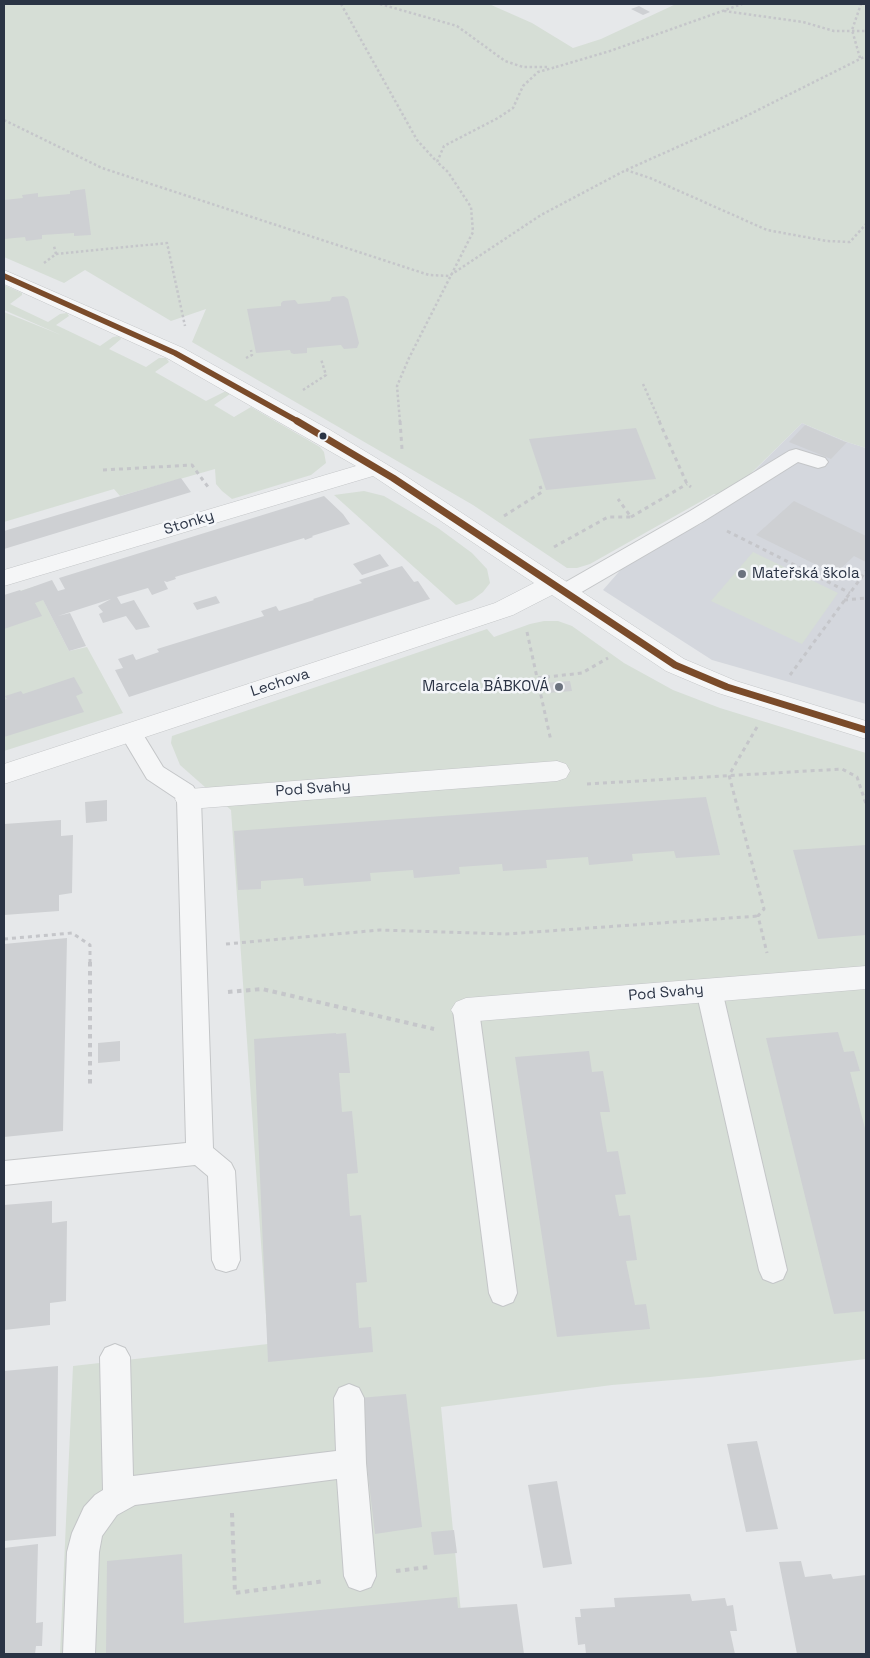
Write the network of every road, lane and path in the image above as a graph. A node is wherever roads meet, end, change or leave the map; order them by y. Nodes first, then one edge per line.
1 (341, 4) edge
2 (380, 4) edge
3 (742, 4) edge
4 (861, 4) edge
5 (724, 11) junction
6 (852, 30) junction
7 (866, 31) edge
8 (866, 56) edge
9 (860, 58) junction
10 (556, 67) junction
11 (4, 120) edge
12 (437, 162) junction
13 (626, 170) junction
14 (866, 224) edge
15 (54, 246) dead end
16 (56, 254) junction
17 (43, 264) dead end
18 (4, 276) edge
19 (449, 276) junction
20 (186, 334) dead end
21 (321, 360) dead end
22 (296, 395) dead end
23 (403, 452) dead end
24 (818, 462) dead end
25 (375, 468) junction
26 (103, 470) dead end
27 (687, 484) dead end
28 (540, 486) dead end
29 (209, 490) dead end
30 (618, 498) dead end
31 (631, 516) junction
32 (501, 518) dead end
33 (549, 550) dead end
34 (866, 571) edge
35 (4, 578) edge
36 (558, 588) junction
37 (866, 598) edge
38 (844, 600) junction
39 (527, 631) dead end
40 (612, 656) dead end
41 (538, 678) junction
42 (773, 701) junction
43 (866, 730) edge
44 (130, 732) junction
45 (557, 771) joint
46 (4, 774) edge
47 (189, 799) junction
48 (758, 916) junction
49 (4, 940) edge
50 (193, 947) junction
51 (866, 978) edge
52 (776, 985) junction
53 (709, 990) junction
54 (466, 1010) joint
55 (90, 1086) dead end
56 (200, 1153) junction
57 (4, 1173) edge
58 (226, 1260) dead end
59 (772, 1270) dead end
60 (503, 1293) dead end
61 (115, 1357) dead end
62 (348, 1398) dead end
63 (351, 1462) junction
64 (231, 1478) junction
65 (118, 1497) junction
66 (429, 1567) dead end
67 (360, 1576) junction
68 (79, 1654) edge

1 - 12 path
2 - 10 path
3 - 5 path
4 - 6 path
5 - 6 path
5 - 10 path
6 - 7 path
6 - 9 path
8 - 9 path
9 - 13 path
10 - 12 path
11 - 19 path
12 - 19 path
13 - 14 path
13 - 19 path
15 - 16 path
16 - 17 path
16 - 20 path
18 - 25 street
19 - 23 path
21 - 22 path
24 - 36 lane
25 - 35 street, Stonky
25 - 36 street
26 - 29 path
27 - 31 path
28 - 32 path
30 - 31 path
31 - 33 path
34 - 38 path
36 - 42 street
36 - 44 street, Lechova
37 - 38 path
38 - 42 path
39 - 41 path
40 - 41 path
41 - 45 path
42 - 43 street
42 - 48 path
44 - 46 street, Lechova
44 - 47 lane
45 - 47 street, Pod Svahy
47 - 50 lane
48 - 50 path
48 - 52 path
49 - 55 path
50 - 56 lane
51 - 52 street, Pod Svahy
52 - 53 street, Pod Svahy
53 - 54 street, Pod Svahy
53 - 59 lane
54 - 60 lane
56 - 57 lane
56 - 58 lane
61 - 65 lane
62 - 63 lane
63 - 64 lane
63 - 67 lane
64 - 65 lane
64 - 67 path
65 - 68 lane
66 - 67 path

